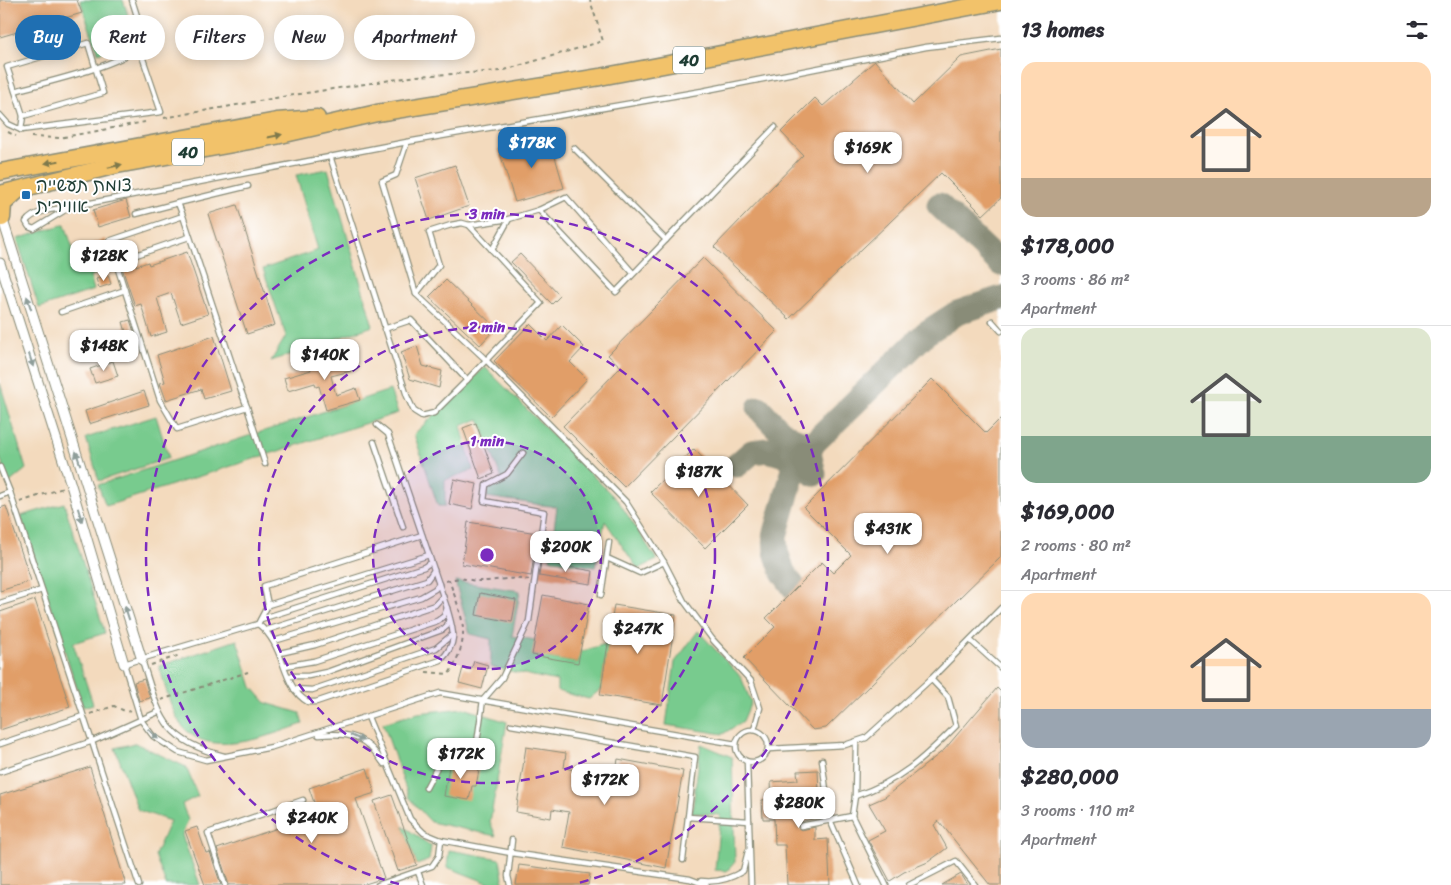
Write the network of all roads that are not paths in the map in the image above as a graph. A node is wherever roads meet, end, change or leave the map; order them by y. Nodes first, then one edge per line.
1 (132, 0) edge
2 (1001, 1) edge
3 (137, 15) edge
4 (1001, 38) edge
5 (117, 60) edge
6 (143, 60) edge
7 (95, 67) junction
8 (15, 91) junction
9 (377, 113) junction
10 (0, 115) edge
11 (22, 116) junction
12 (776, 127) dead end
13 (21, 130) junction
14 (407, 142) junction
15 (574, 148) dead end
16 (330, 156) junction
17 (4, 170) edge
18 (248, 186) dead end
19 (18, 190) junction
20 (0, 194) edge
21 (178, 203) junction
22 (70, 207) junction
23 (539, 210) junction
24 (136, 214) dead end
25 (1, 215) edge
26 (182, 216) junction
27 (508, 219) junction
28 (469, 225) junction
29 (190, 237) junction
30 (666, 240) junction
31 (492, 250) junction
32 (136, 255) dead end
33 (0, 263) edge
34 (633, 273) junction
35 (125, 290) junction
36 (416, 294) junction
37 (61, 312) dead end
38 (992, 321) dead end
39 (384, 329) junction
40 (1001, 331) edge
41 (485, 360) junction
42 (467, 380) junction
43 (246, 407) junction
44 (377, 425) dead end
45 (374, 442) dead end
46 (523, 453) dead end
47 (265, 464) dead end
48 (0, 467) edge
49 (10, 492) junction
50 (0, 496) edge
51 (403, 527) dead end
52 (422, 536) junction
53 (610, 542) dead end
54 (428, 555) junction
55 (607, 558) junction
56 (431, 562) junction
57 (664, 562) junction
58 (434, 570) junction
59 (439, 584) junction
60 (42, 590) junction
61 (600, 595) dead end
62 (443, 596) junction
63 (0, 603) edge
64 (268, 605) junction
65 (447, 608) junction
66 (1001, 608) edge
67 (449, 616) junction
68 (259, 621) junction
69 (267, 630) junction
70 (454, 632) junction
71 (970, 640) junction
72 (274, 641) junction
73 (280, 653) junction
74 (142, 660) junction
75 (124, 664) junction
76 (284, 666) junction
77 (1001, 668) edge
78 (288, 676) junction
79 (931, 679) junction
80 (294, 689) junction
81 (483, 700) junction
82 (158, 712) junction
83 (84, 716) junction
84 (368, 717) junction
85 (141, 720) junction
86 (511, 725) dead end
87 (754, 730) junction
88 (310, 736) junction
89 (93, 741) junction
90 (0, 744) edge
91 (736, 744) junction
92 (856, 744) junction
93 (769, 748) junction
94 (228, 756) junction
95 (822, 760) dead end
96 (747, 762) junction
97 (0, 772) edge
98 (389, 772) junction
99 (426, 788) dead end
100 (855, 796) junction
101 (303, 800) dead end
102 (852, 816) junction
103 (688, 817) junction
104 (830, 820) junction
105 (749, 821) junction
106 (801, 826) dead end
107 (441, 840) junction
108 (512, 840) dead end
109 (750, 846) junction
110 (511, 853) junction
111 (683, 860) dead end
112 (418, 872) junction
113 (694, 881) junction
114 (139, 885) edge
115 (225, 885) edge
116 (378, 885) edge
117 (423, 885) edge
118 (510, 885) edge
119 (706, 885) edge
120 (751, 885) edge
121 (858, 885) edge
122 (886, 885) edge
123 (909, 885) edge
124 (975, 885) edge

1 - 3 lane
2 - 9 highway, 40
4 - 14 lane
5 - 7 lane
6 - 13 lane
7 - 8 lane
7 - 8 lane
7 - 11 lane
8 - 11 lane
9 -> 17 highway, 40
19 -> 9 highway, 40
10 - 13 lane
11 - 13 lane
12 - 30 lane
14 - 16 lane
14 - 36 lane
15 - 30 lane
16 - 22 lane
16 - 39 lane
18 - 21 lane
19 - 20 highway, 40
19 - 25 highway
21 - 24 lane
21 - 26 lane
22 - 22 lane
23 - 27 lane
23 - 34 lane
23 - 34 lane
74 -> 25 street
26 - 29 lane
26 - 35 lane
27 - 28 lane
27 - 31 lane
28 - 31 lane
28 - 36 lane
29 - 32 lane
29 - 43 lane
30 - 34 lane
31 - 41 lane
33 -> 75 street
35 - 37 lane
35 - 43 lane
36 - 41 lane
38 - 40 lane
39 - 42 lane
39 - 42 lane
41 - 42 lane
41 - 57 lane
43 - 47 lane
44 - 52 lane
45 - 51 lane
46 - 81 lane
48 - 49 lane
49 - 50 lane
49 - 60 lane
52 - 54 lane
52 - 64 lane
53 - 55 lane
54 - 56 lane
54 - 64 lane
55 - 57 lane
55 - 61 lane
56 - 58 lane
56 - 68 lane
57 - 87 lane
58 - 59 lane
58 - 69 lane
59 - 62 lane
59 - 72 lane
60 - 63 lane
60 - 83 lane
62 - 65 lane
62 - 73 lane
64 - 68 lane
65 - 67 lane
65 - 76 lane
66 - 71 lane
67 - 70 lane
67 - 78 lane
68 - 69 lane
68 - 74 lane
69 - 72 lane
70 - 80 lane
70 - 80 lane
71 - 77 lane
71 - 79 lane
72 - 73 lane
73 - 76 lane
74 - 75 lane
74 - 82 lane
75 - 85 lane
76 - 78 lane
78 - 80 lane
79 - 92 lane
79 - 100 lane
81 - 84 lane
81 - 91 lane
81 - 99 lane
82 - 85 lane
82 - 94 lane
83 - 89 lane
83 - 90 lane
84 - 88 lane
84 - 98 lane
85 - 89 lane
85 -> 94 lane
86 - 103 lane
87 - 91 lane
87 - 93 lane
88 - 94 lane
88 -> 98 lane
89 - 97 lane
89 - 114 lane
91 - 96 lane
92 - 93 lane
92 - 100 lane
93 - 96 lane
95 - 104 lane
96 - 105 lane
98 - 107 lane
100 - 102 lane
101 - 115 lane
102 - 104 lane
102 - 122 lane
103 - 105 lane
103 - 111 lane
104 - 106 lane
104 - 121 lane
105 - 109 lane
107 - 110 lane
107 - 112 lane
108 - 110 lane
109 - 113 lane
109 - 120 lane
110 - 113 lane
110 - 118 lane
112 - 116 lane
112 - 117 lane
113 - 119 lane
123 - 124 lane

